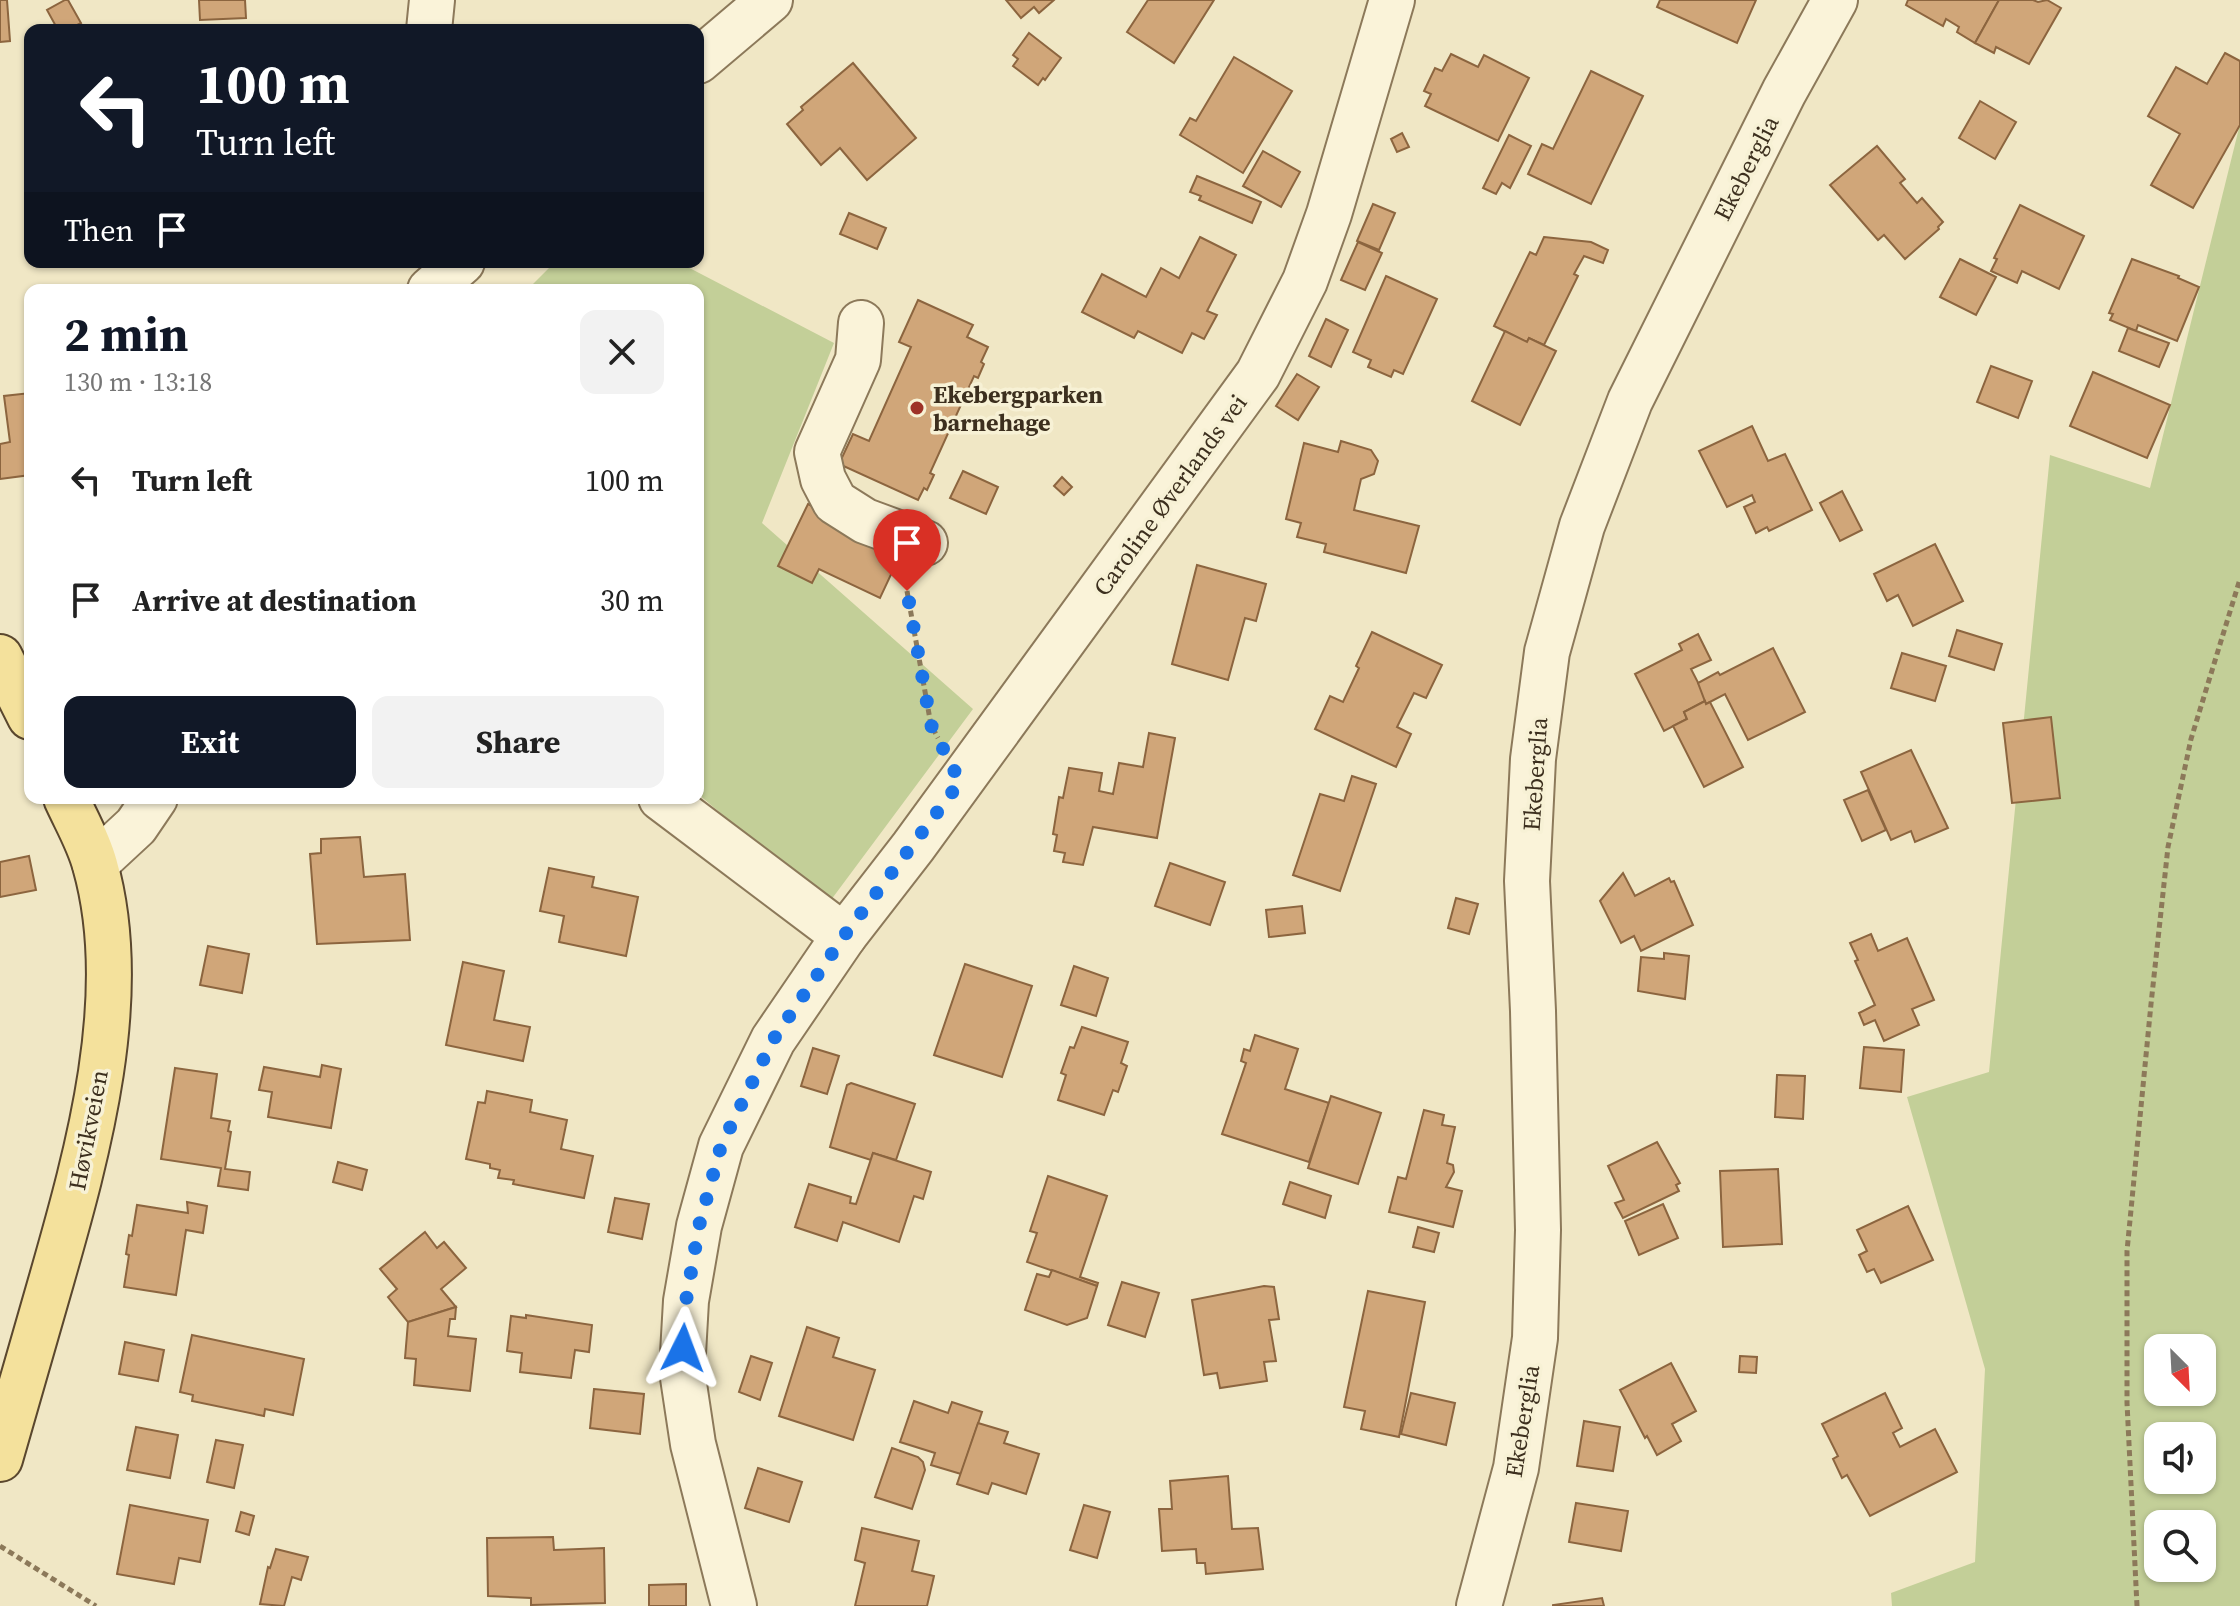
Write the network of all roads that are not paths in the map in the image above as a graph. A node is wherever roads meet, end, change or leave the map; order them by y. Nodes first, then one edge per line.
1 (432, 0) edge
2 (770, 0) edge
3 (1392, 0) edge
4 (1835, 0) edge
5 (430, 24) edge
6 (704, 56) edge
7 (455, 268) edge
8 (435, 284) edge
9 (861, 323) dead end
10 (925, 543) dead end
11 (0, 657) edge
12 (24, 705) edge
13 (69, 804) edge
14 (151, 804) edge
15 (669, 804) edge
16 (95, 864) junction
17 (844, 936) junction
18 (0, 1459) edge
19 (734, 1606) edge
20 (1479, 1606) edge

1 - 5 street
2 - 6 street
3 - 17 street, Caroline Øverlands vei
4 - 20 street, Ekeberglia
7 - 8 street
9 - 10 street
11 - 12 main road
13 - 16 main road, Høvikveien
14 - 16 street
15 - 17 street
16 - 18 main road, Høvikveien
17 - 19 street, Caroline Øverlands vei

